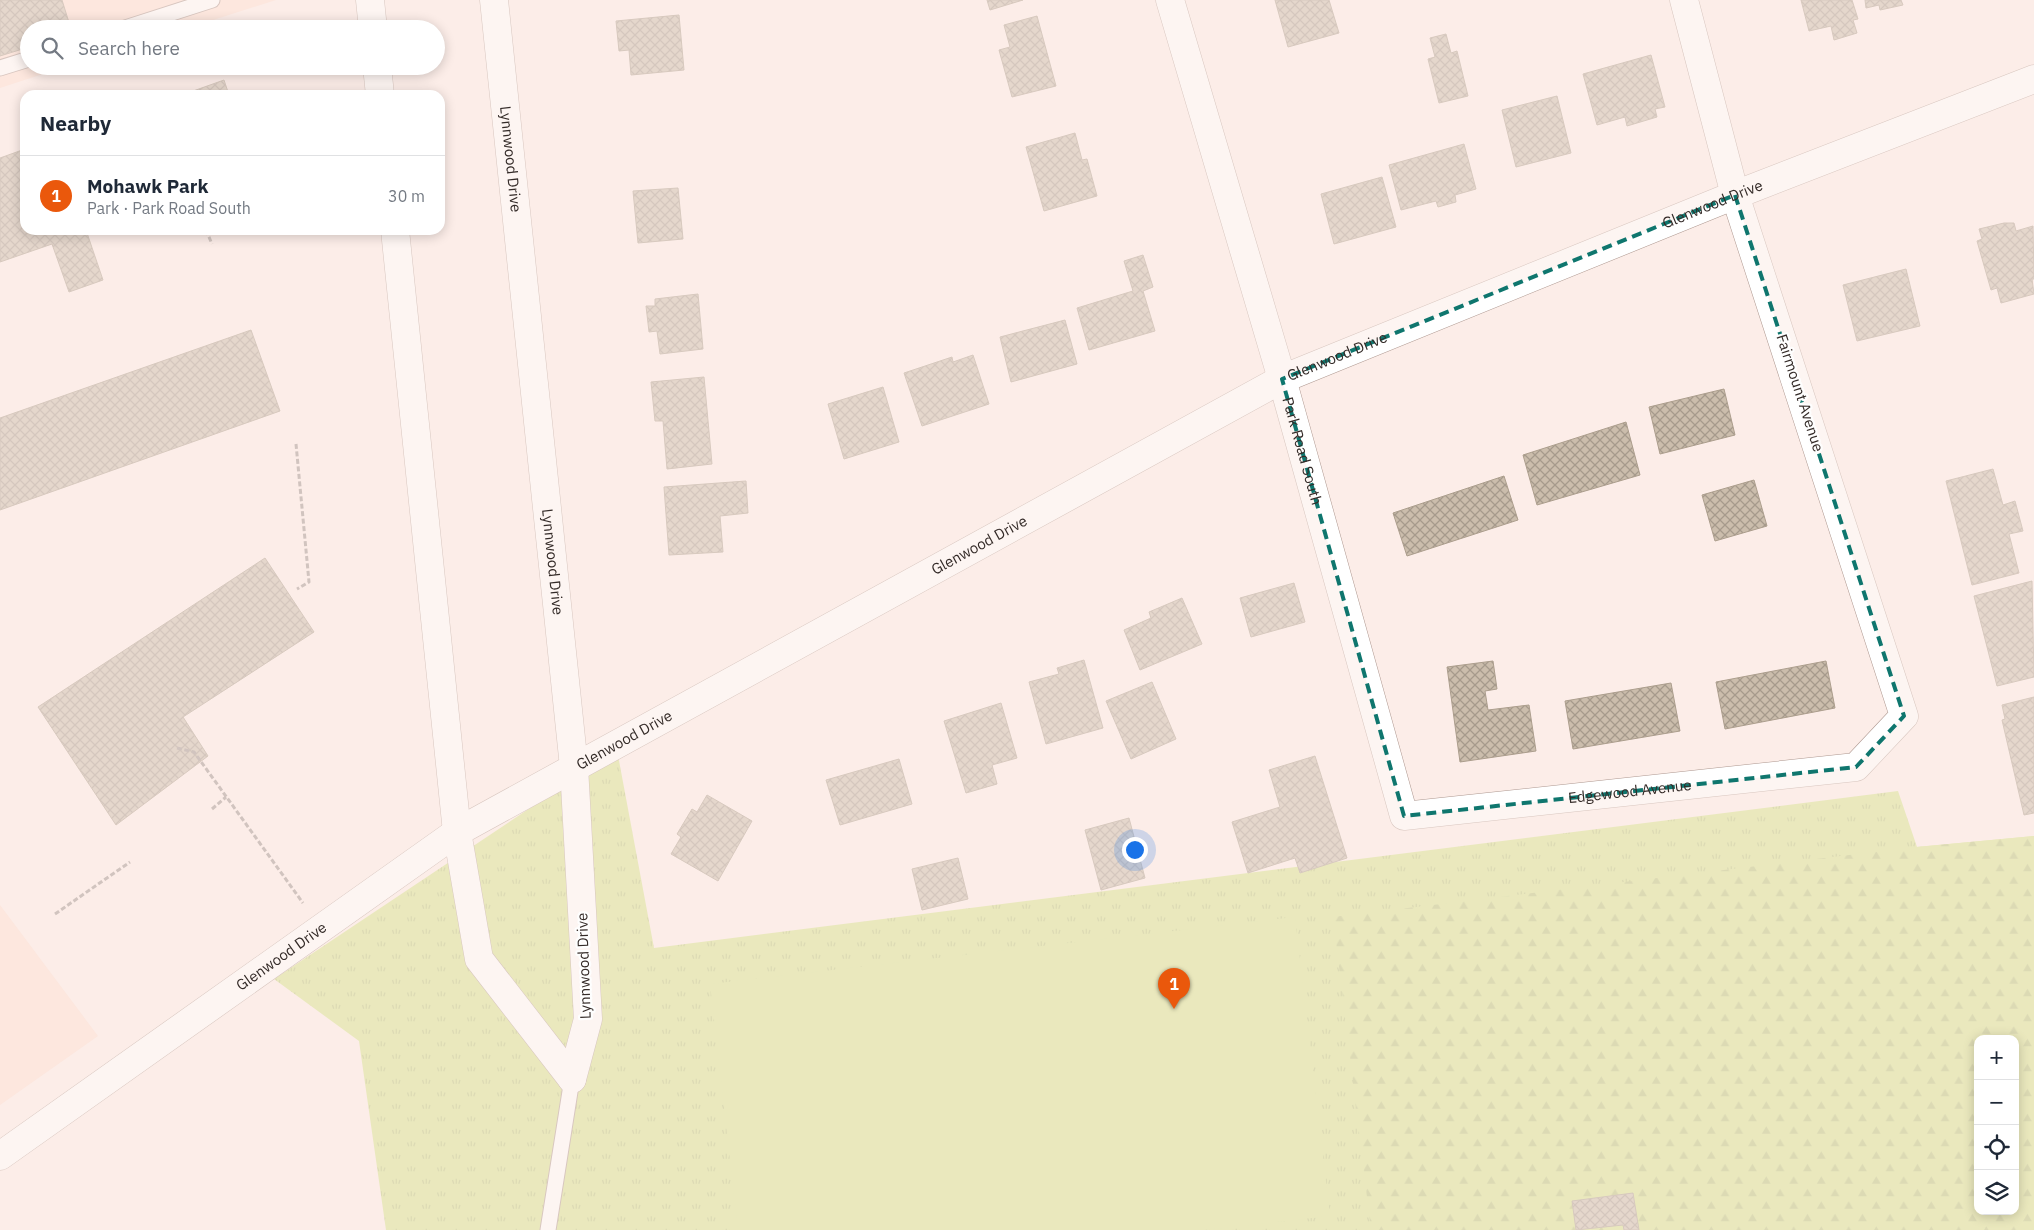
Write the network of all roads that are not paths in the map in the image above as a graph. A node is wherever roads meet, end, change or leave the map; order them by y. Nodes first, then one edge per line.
1 (212, 0) edge
2 (370, 0) edge
3 (494, 0) edge
4 (1170, 0) edge
5 (1684, 0) edge
6 (150, 20) edge
7 (372, 20) edge
8 (20, 61) edge
9 (0, 68) edge
10 (378, 75) edge
11 (2034, 79) edge
12 (379, 90) edge
13 (1736, 195) junction
14 (395, 235) edge
15 (1282, 379) junction
16 (574, 767) junction
17 (1856, 768) joint
18 (1404, 816) joint
19 (457, 832) junction
20 (572, 1079) junction
21 (0, 1156) edge
22 (548, 1230) edge

1 - 6 lane
2 - 7 street
3 - 16 street, Lynnwood Drive
4 - 15 street, Park Road South
5 - 13 street, Fairmount Avenue
8 - 9 lane
10 - 12 street
11 - 13 street, Glenwood Drive
13 - 15 street, Glenwood Drive
13 - 17 street, Fairmount Avenue
14 - 19 street
15 - 16 street, Glenwood Drive
15 - 18 street, Park Road South
16 - 19 street, Glenwood Drive
16 - 20 street, Lynnwood Drive
17 - 18 street, Edgewood Avenue
19 - 20 street
19 - 21 street, Glenwood Drive
20 - 22 lane

